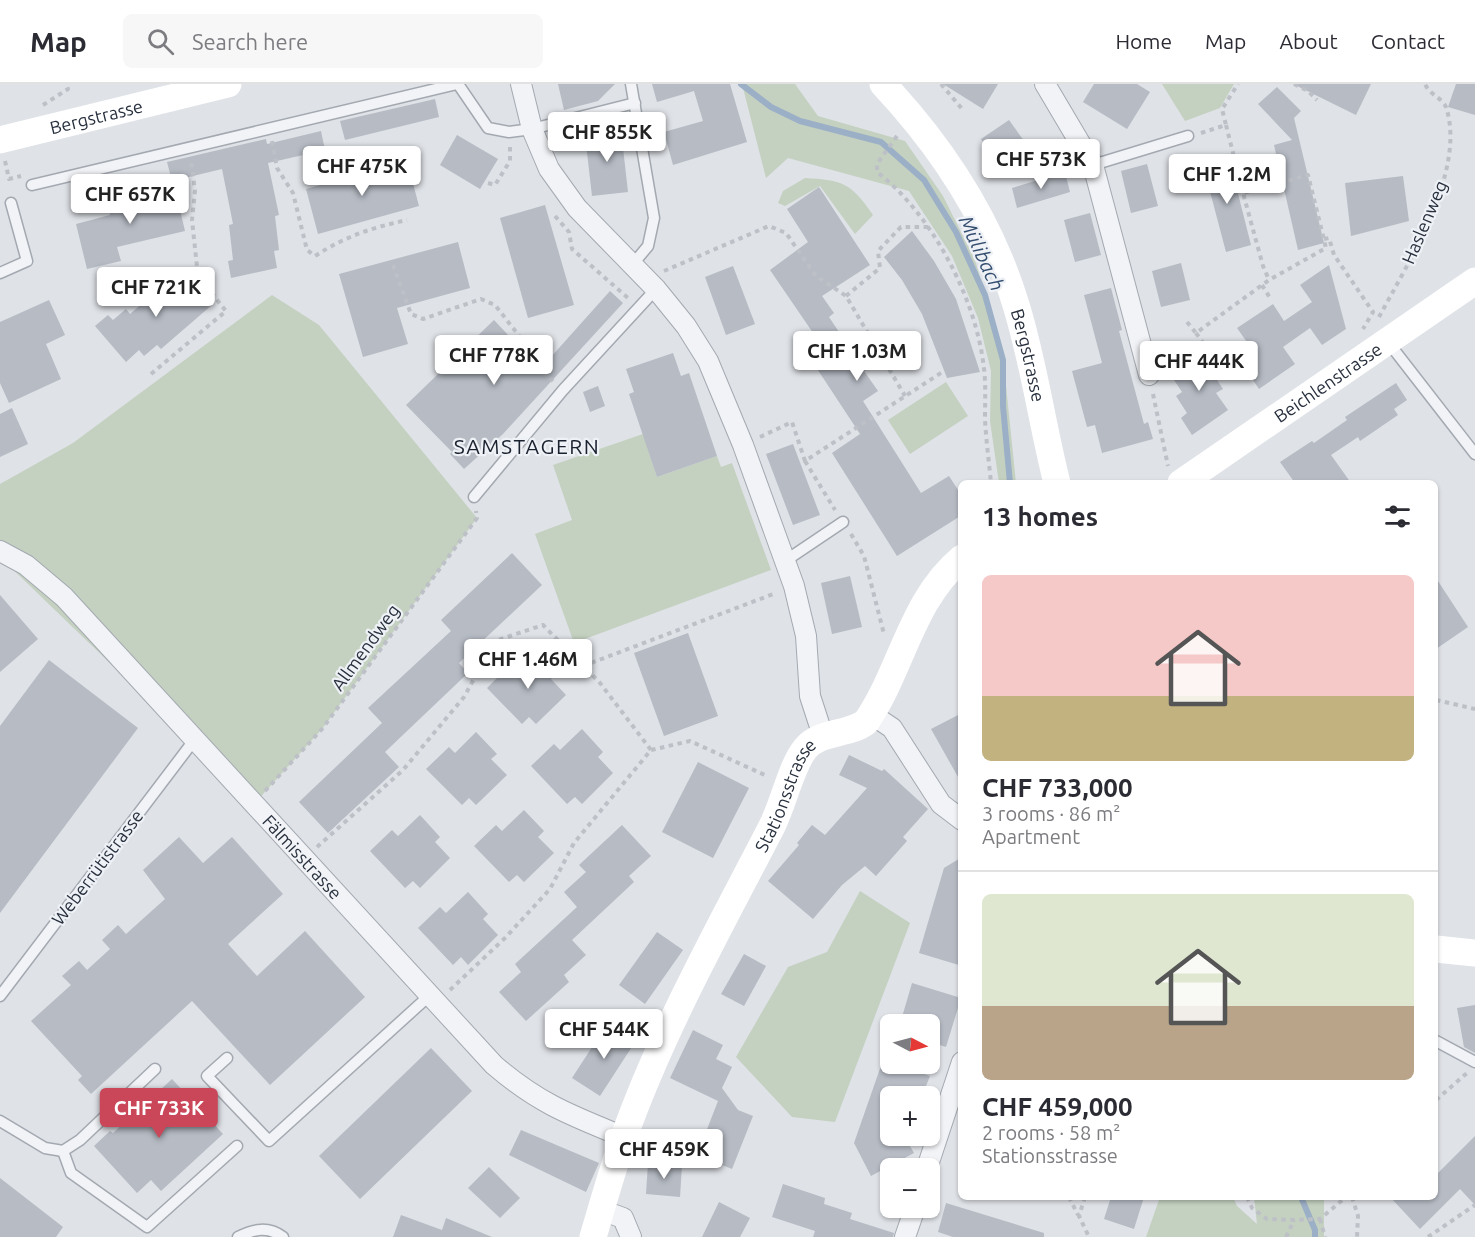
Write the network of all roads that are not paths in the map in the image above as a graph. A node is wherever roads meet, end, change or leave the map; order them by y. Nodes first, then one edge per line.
1 (228, 84) edge
2 (458, 84) edge
3 (521, 84) edge
4 (632, 84) edge
5 (883, 84) edge
6 (1045, 84) edge
7 (189, 89) edge
8 (634, 103) junction
9 (531, 129) junction
10 (1188, 136) road end
11 (3, 153) edge
12 (1093, 165) junction
13 (32, 185) dead end
14 (11, 203) dead end
15 (0, 273) edge
16 (645, 277) junction
17 (1475, 281) edge
18 (1382, 332) junction
19 (1149, 375) road end
20 (1475, 454) edge
21 (1175, 478) edge
22 (1056, 480) edge
23 (474, 497) road end
24 (843, 522) road end
25 (0, 550) edge
26 (785, 561) junction
27 (958, 561) edge
28 (871, 714) junction
29 (823, 736) junction
30 (195, 739) junction
31 (958, 817) edge
32 (1438, 949) edge
33 (1475, 953) edge
34 (0, 996) edge
35 (433, 999) junction
36 (1438, 1042) edge
37 (227, 1058) dead end
38 (1475, 1062) edge
39 (155, 1069) dead end
40 (958, 1074) edge
41 (0, 1121) edge
42 (624, 1137) junction
43 (237, 1146) dead end
44 (63, 1151) junction
45 (930, 1158) edge
46 (601, 1210) junction
47 (912, 1218) edge
48 (238, 1237) edge
49 (283, 1237) edge
50 (593, 1237) edge
51 (631, 1237) edge
52 (905, 1237) edge

1 - 7 street, Bergstrasse
2 - 9 lane
2 - 13 lane
3 - 9 street, Stationsstrasse
4 - 8 lane
5 - 22 street, Bergstrasse
6 - 12 street
7 - 11 street, Bergstrasse
8 - 9 lane
8 - 16 lane
9 - 16 street, Stationsstrasse
10 - 12 lane
12 - 19 street
14 - 15 lane
16 - 23 lane
16 - 26 street, Stationsstrasse
17 - 18 street, Beichlenstrasse
18 - 20 lane
18 - 21 street, Beichlenstrasse
24 - 26 lane
25 - 30 street, Fälmisstrasse
26 - 29 street, Stationsstrasse
27 - 28 street
28 - 29 street
28 - 31 street
29 - 42 street, Stationsstrasse
30 - 34 lane, Weberrütistrasse
30 - 35 street, Fälmisstrasse
32 - 33 street
35 - 37 lane
35 - 42 street, Fälmisstrasse
36 - 38 lane
39 - 44 lane
40 - 45 street
41 - 44 lane
42 - 46 street, Stationsstrasse
43 - 44 lane
46 - 50 street, Stationsstrasse
46 - 51 street
47 - 52 street
48 - 49 lane

